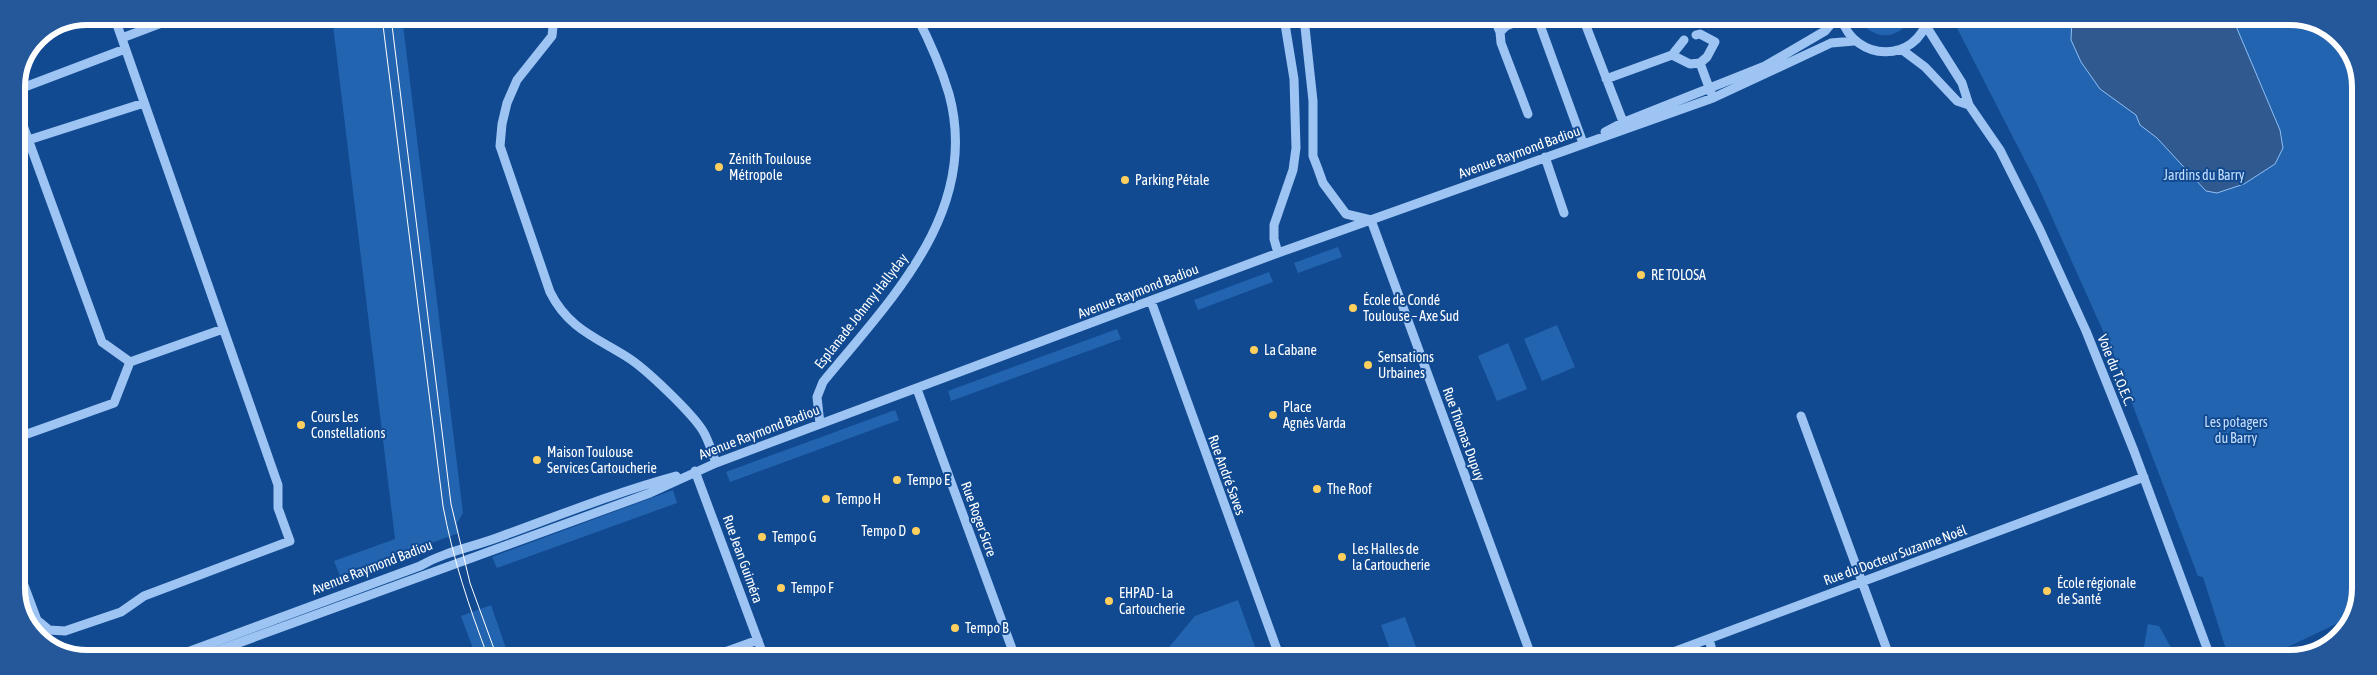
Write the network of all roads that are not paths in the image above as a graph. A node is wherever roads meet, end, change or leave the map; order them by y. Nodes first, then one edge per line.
1 (117, 25) edge
2 (156, 25) edge
3 (553, 25) edge
4 (921, 25) edge
5 (1285, 25) edge
6 (1305, 25) edge
7 (1497, 25) edge
8 (1509, 25) edge
9 (1540, 25) edge
10 (1586, 25) edge
11 (1831, 25) edge
12 (1843, 25) edge
13 (1925, 25) edge
14 (1929, 25) edge
15 (1500, 32) junction
16 (1696, 35) dead end
17 (122, 38) junction
18 (1684, 40) dead end
19 (1854, 41) junction
20 (125, 49) junction
21 (1901, 50) junction
22 (1672, 55) junction
23 (1700, 64) junction
24 (1606, 79) junction
25 (25, 87) edge
26 (1711, 94) junction
27 (144, 104) junction
28 (1969, 105) junction
29 (1528, 114) dead end
30 (1624, 126) junction
31 (25, 132) edge
32 (28, 140) junction
33 (25, 141) edge
34 (1583, 143) junction
35 (1545, 157) junction
36 (1564, 213) dead end
37 (1371, 220) junction
38 (1278, 253) junction
39 (1151, 301) junction
40 (223, 329) junction
41 (130, 362) junction
42 (917, 389) junction
43 (1801, 416) dead end
44 (820, 424) junction
45 (25, 435) edge
46 (716, 463) junction
47 (695, 471) junction
48 (2144, 477) junction
49 (1863, 582) junction
50 (25, 587) edge
51 (1709, 638) junction
52 (758, 640) junction
53 (190, 650) edge
54 (217, 650) edge
55 (730, 650) edge
56 (762, 650) edge
57 (1012, 650) edge
58 (1277, 650) edge
59 (1529, 650) edge
60 (1678, 650) edge
61 (1712, 650) edge
62 (1887, 650) edge
63 (2208, 650) edge

1 - 17 street
2 - 17 street
3 - 46 street
4 - 44 street, Esplanade Johnny Hallyday
5 - 38 street
6 - 37 street
7 - 15 street
8 - 15 street
9 - 34 street
10 - 24 street
11 - 26 street, Avenue Raymond Badiou
12 - 19 street
13 - 21 street
14 - 28 street, Voie du T.O.E.C.
15 - 29 street
16 - 23 street
17 - 20 street
18 - 22 street
19 - 21 street
19 - 26 street, Avenue Raymond Badiou
20 - 25 street
20 - 27 street
21 - 28 street, Voie du T.O.E.C.
22 - 23 street
22 - 24 street
23 - 26 street
24 - 30 street
26 - 30 street, Avenue Raymond Badiou
27 - 32 street
27 - 40 street
28 - 48 street, Voie du T.O.E.C.
30 - 34 street, Avenue Raymond Badiou
31 - 32 street
32 - 33 street
32 - 41 street
34 - 35 street, Avenue Raymond Badiou
35 - 36 street
35 - 37 street, Avenue Raymond Badiou
37 - 38 street, Avenue Raymond Badiou
37 - 59 street, Rue Thomas Dupuy
38 - 39 street, Avenue Raymond Badiou
39 - 42 street, Avenue Raymond Badiou
39 - 58 street, Rue André Saves
40 - 41 street
40 - 50 street
41 - 45 street
42 - 44 street, Avenue Raymond Badiou
42 - 57 street, Rue Roger Sicre
43 - 49 street
44 - 46 street, Avenue Raymond Badiou
46 - 47 street, Avenue Raymond Badiou
47 - 52 street, Rue Jean Guiméra
47 - 53 street, Avenue Raymond Badiou
47 - 54 street, Avenue Raymond Badiou
48 - 49 street, Rue du Docteur Suzanne Noël
48 - 63 street, Voie du T.O.E.C.
49 - 51 street, Rue du Docteur Suzanne Noël
49 - 62 street
51 - 60 street, Rue du Docteur Suzanne Noël
51 - 61 street
52 - 55 street
52 - 56 street, Rue Jean Guiméra

